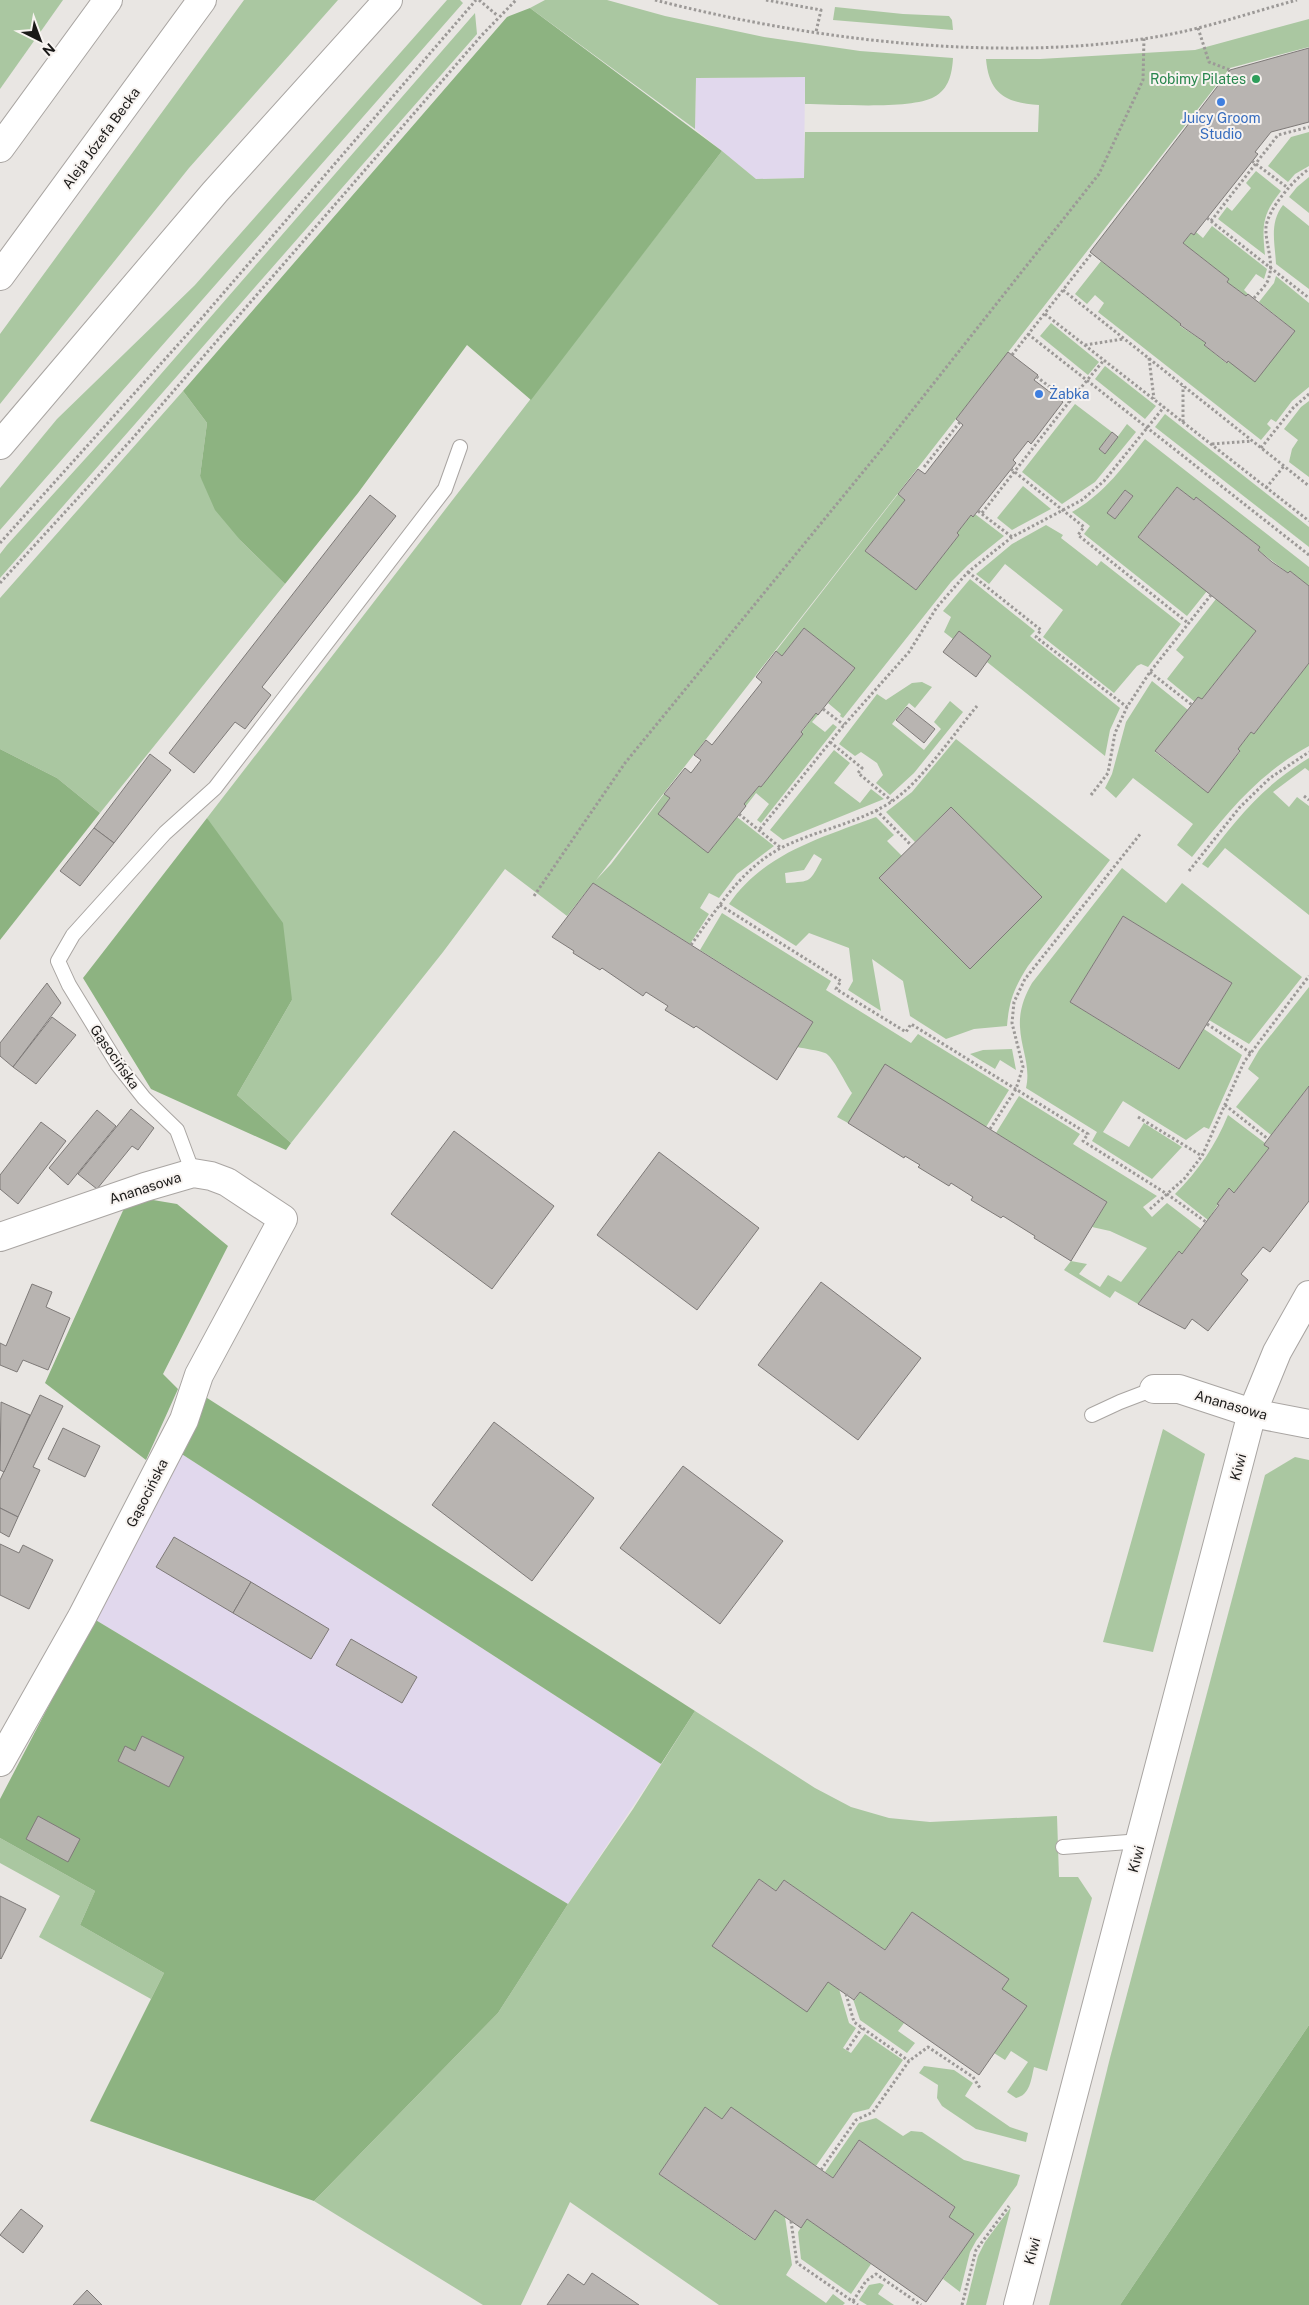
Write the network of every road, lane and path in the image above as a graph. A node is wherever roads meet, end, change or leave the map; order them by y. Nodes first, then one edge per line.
1 (108, 0) edge
2 (202, 0) edge
3 (388, 0) edge
4 (478, 0) edge
5 (516, 0) edge
6 (654, 0) edge
7 (766, 0) edge
8 (1297, 0) edge
9 (498, 16) junction
10 (1198, 28) junction
11 (816, 32) junction
12 (1144, 38) junction
13 (1230, 70) dead end
14 (1309, 127) edge
15 (0, 148) edge
16 (1252, 161) dead end
17 (1256, 164) junction
18 (1309, 169) edge
19 (1288, 188) junction
20 (1207, 218) dead end
21 (1211, 221) junction
22 (1092, 254) dead end
23 (1271, 268) junction
24 (0, 276) edge
25 (1063, 290) junction
26 (1254, 298) dead end
27 (1309, 298) edge
28 (1045, 314) junction
29 (1028, 334) junction
30 (1124, 339) junction
31 (1085, 345) junction
32 (1012, 355) dead end
33 (1148, 358) junction
34 (1104, 360) junction
35 (1036, 377) dead end
36 (1087, 381) junction
37 (1183, 386) junction
38 (1309, 394) edge
39 (1154, 399) junction
40 (1069, 402) junction
41 (1164, 407) junction
42 (960, 422) dead end
43 (1183, 422) junction
44 (1148, 428) junction
45 (1253, 441) junction
46 (1212, 444) junction
47 (0, 445) edge
48 (460, 447) dead end
49 (1261, 448) junction
50 (1284, 466) junction
51 (924, 467) dead end
52 (1011, 469) dead end
53 (1014, 472) junction
54 (1308, 485) edge
55 (1266, 488) junction
56 (1309, 490) edge
57 (1062, 509) junction
58 (978, 511) dead end
59 (982, 514) junction
60 (1309, 521) edge
61 (1012, 537) junction
62 (0, 543) edge
63 (1309, 555) edge
64 (968, 572) junction
65 (0, 583) edge
66 (1211, 595) dead end
67 (1188, 623) junction
68 (1150, 672) junction
69 (1192, 705) dead end
70 (977, 706) dead end
71 (1126, 708) junction
72 (823, 709) dead end
73 (844, 725) junction
74 (830, 742) junction
75 (1309, 752) edge
76 (1091, 795) dead end
77 (1304, 796) dead end
78 (1309, 800) edge
79 (892, 801) junction
80 (876, 810) junction
81 (739, 814) dead end
82 (760, 829) junction
83 (1140, 832) dead end
84 (912, 846) dead end
85 (781, 848) junction
86 (1189, 871) dead end
87 (534, 896) dead end
88 (720, 905) junction
89 (691, 945) dead end
90 (1309, 976) edge
91 (1206, 1024) dead end
92 (1251, 1053) junction
93 (1016, 1089) junction
94 (1225, 1105) junction
95 (1138, 1117) dead end
96 (990, 1129) dead end
97 (1268, 1139) dead end
98 (1202, 1156) junction
99 (193, 1173) junction
100 (1167, 1194) junction
101 (1150, 1208) dead end
102 (283, 1219) joint
103 (1206, 1222) dead end
104 (0, 1237) edge
105 (1309, 1295) edge
106 (1154, 1390) joint
107 (1252, 1413) junction
108 (1092, 1415) dead end
109 (1309, 1424) edge
110 (0, 1762) edge
111 (1141, 1841) junction
112 (1063, 1847) dead end
113 (846, 1994) dead end
114 (862, 2028) junction
115 (932, 2042) dead end
116 (928, 2047) junction
117 (847, 2050) dead end
118 (909, 2061) junction
119 (980, 2088) dead end
120 (821, 2170) dead end
121 (1010, 2205) dead end
122 (791, 2220) dead end
123 (880, 2270) dead end
124 (876, 2274) junction
125 (853, 2302) junction
126 (858, 2305) edge
127 (921, 2305) edge
128 (962, 2305) edge
129 (1018, 2305) edge

1 - 15 street
2 - 24 street, Aleja Józefa Becka
3 - 47 street
4 - 9 path
4 - 62 path
5 - 9 path
6 - 11 path
7 - 11 path
8 - 10 path
9 - 65 path
10 - 12 path
10 - 13 path
11 - 12 path
12 - 87 path
14 - 17 path
16 - 17 path
17 - 19 path
17 - 21 path
18 - 19 path
19 - 23 path
20 - 21 path
21 - 23 path
22 - 25 path
23 - 26 path
23 - 27 path
25 - 28 path
25 - 30 path
28 - 29 path
28 - 31 path
29 - 32 path
29 - 36 path
30 - 31 path
30 - 33 path
31 - 34 path
33 - 37 path
33 - 39 path
34 - 36 path
34 - 39 path
35 - 40 path
36 - 40 path
36 - 44 path
37 - 43 path
37 - 45 path
38 - 49 path
39 - 41 path
40 - 53 path
41 - 43 path
41 - 44 path
42 - 51 path
43 - 46 path
44 - 57 path
44 - 63 path
45 - 46 path
45 - 49 path
46 - 55 path
48 - 99 lane, Gąsocińska
49 - 50 path
50 - 54 path
50 - 55 path
52 - 53 path
53 - 57 path
53 - 59 path
54 - 56 path
55 - 60 path
57 - 61 path
57 - 67 path
58 - 59 path
59 - 61 path
61 - 64 path
64 - 71 path
64 - 73 path
66 - 67 path
67 - 68 path
68 - 69 path
68 - 71 path
70 - 79 path
71 - 76 path
72 - 73 path
73 - 74 path
74 - 79 path
74 - 82 path
75 - 86 path
77 - 78 path
79 - 80 path
80 - 84 path
80 - 85 path
81 - 82 path
82 - 85 path
83 - 93 path
85 - 88 path
88 - 89 path
88 - 93 path
90 - 92 path
91 - 92 path
92 - 94 path
93 - 96 path
93 - 100 path
94 - 97 path
94 - 98 path
95 - 98 path
98 - 100 path
99 - 102 street, Ananasowa
99 - 104 street, Ananasowa
100 - 101 path
100 - 103 path
102 - 110 street, Gąsocińska
105 - 107 street, Kiwi
106 - 107 street, Ananasowa
106 - 108 lane
107 - 109 street, Ananasowa
107 - 111 street, Kiwi
111 - 112 lane
111 - 129 street, Kiwi
113 - 114 path
114 - 117 path
114 - 118 path
115 - 116 path
116 - 118 path
116 - 119 path
118 - 120 path
121 - 128 path
122 - 125 path
123 - 124 path
124 - 125 path
124 - 127 path
125 - 126 path

